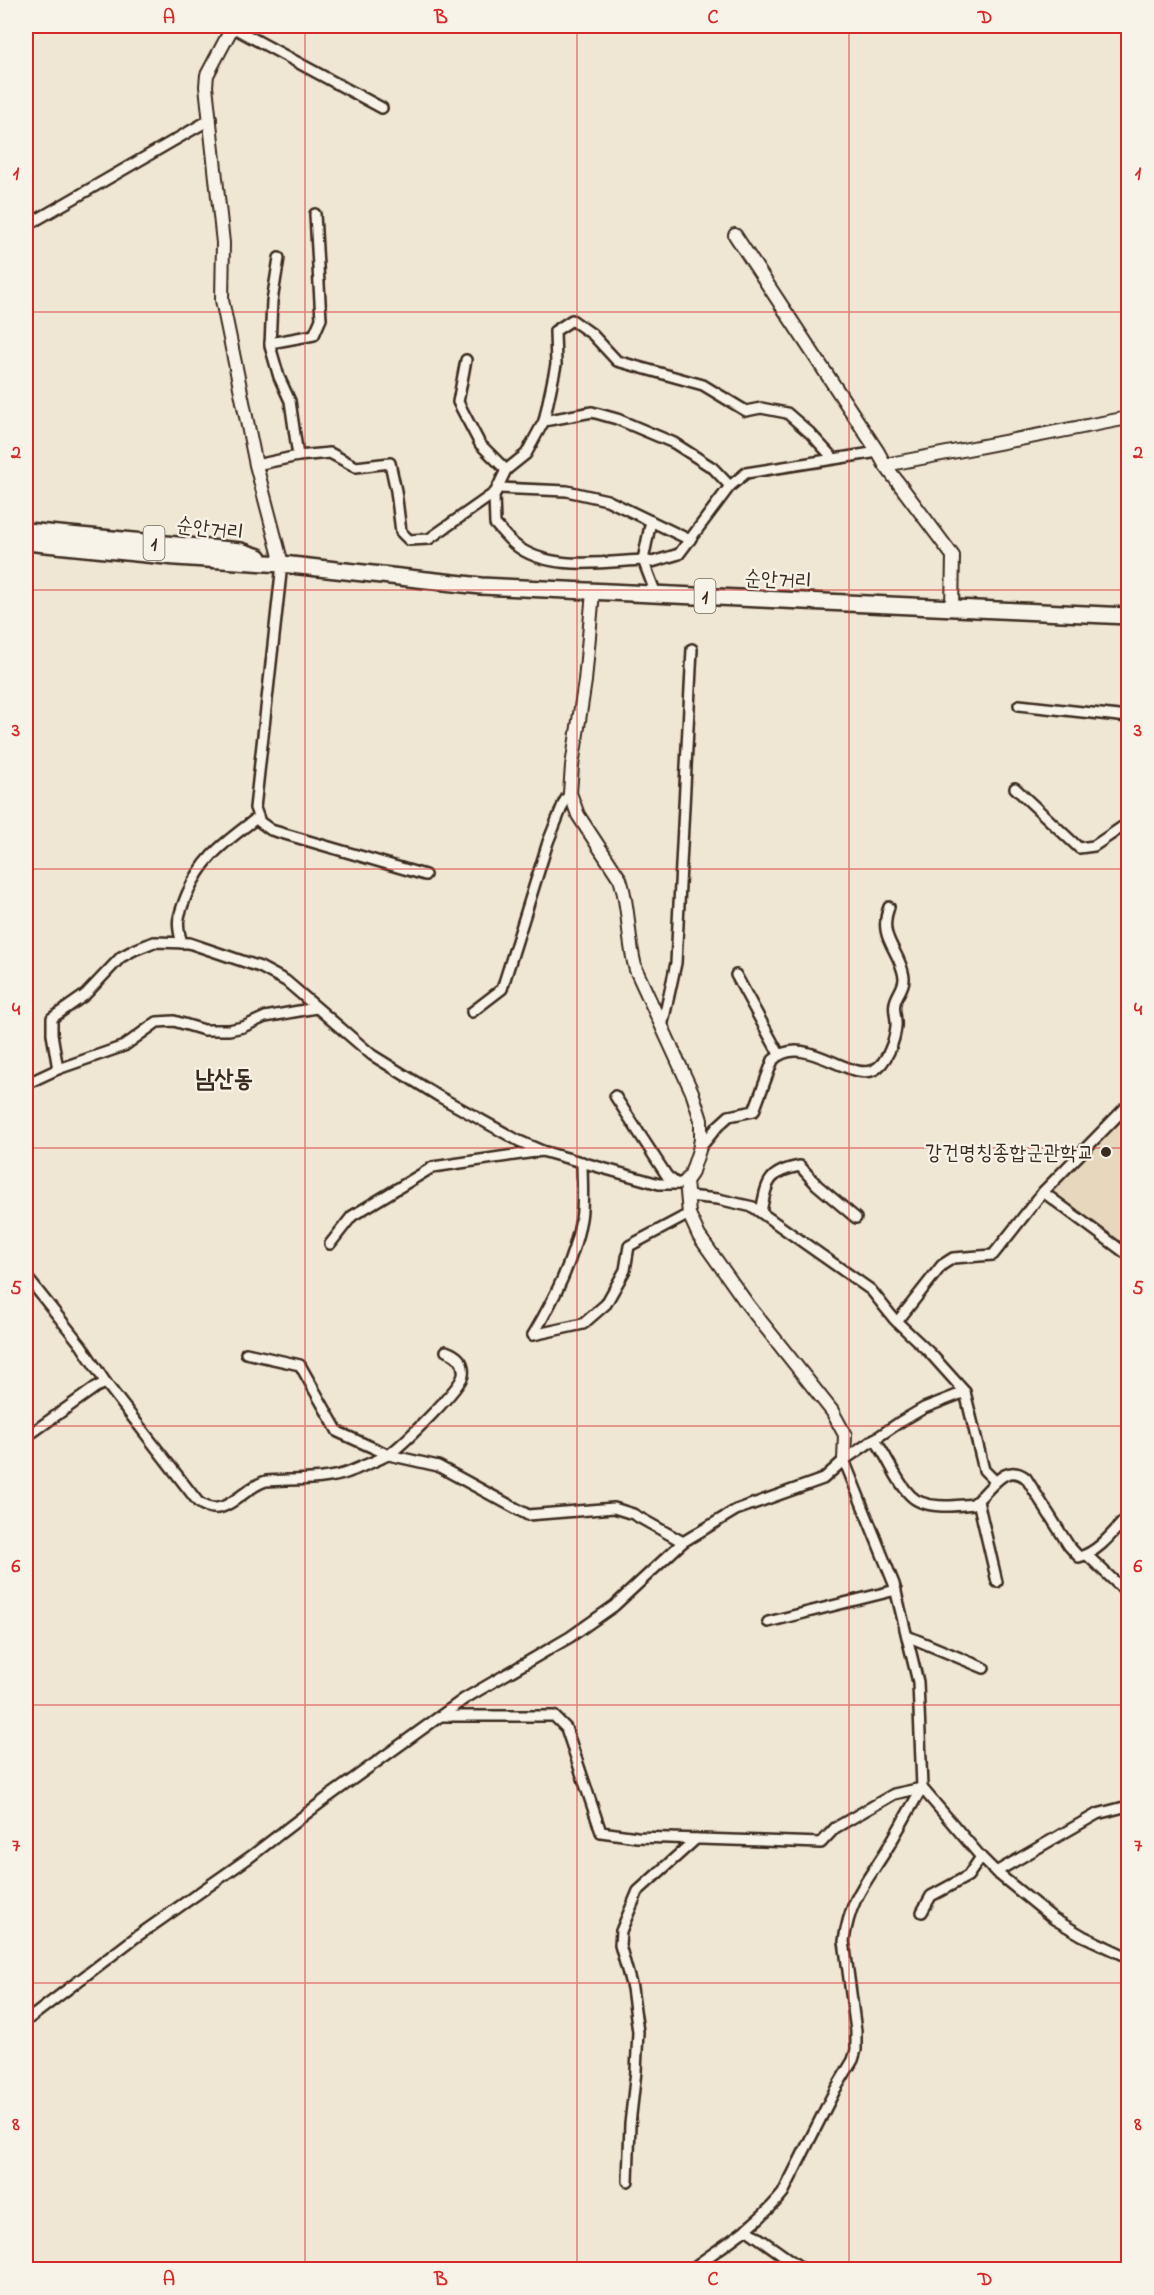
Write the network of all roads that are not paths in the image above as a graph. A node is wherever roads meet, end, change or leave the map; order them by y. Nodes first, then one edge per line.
1 (232, 26) edge
2 (382, 108) dead end
3 (211, 119) junction
4 (315, 214) dead end
5 (26, 226) edge
6 (735, 235) dead end
7 (279, 258) dead end
8 (270, 344) junction
9 (466, 360) dead end
10 (1128, 418) edge
11 (544, 421) junction
12 (878, 452) junction
13 (298, 456) junction
14 (833, 458) junction
15 (256, 465) junction
16 (885, 465) junction
17 (506, 470) junction
18 (730, 486) junction
19 (497, 490) junction
20 (651, 521) junction
21 (26, 531) edge
22 (690, 540) junction
23 (26, 542) edge
24 (643, 560) junction
25 (282, 564) junction
26 (593, 592) junction
27 (656, 594) junction
28 (952, 608) junction
29 (1128, 616) edge
30 (692, 649) dead end
31 (1019, 705) dead end
32 (1128, 717) edge
33 (1015, 788) dead end
34 (570, 793) junction
35 (258, 818) junction
36 (1128, 823) edge
37 (425, 875) dead end
38 (889, 907) dead end
39 (182, 943) junction
40 (736, 975) dead end
41 (316, 1008) junction
42 (472, 1012) dead end
43 (662, 1027) junction
44 (779, 1054) junction
45 (58, 1069) junction
46 (26, 1084) edge
47 (615, 1096) dead end
48 (1128, 1105) edge
49 (699, 1150) junction
50 (542, 1151) junction
51 (582, 1162) junction
52 (681, 1183) junction
53 (1043, 1192) junction
54 (688, 1196) junction
55 (761, 1212) junction
56 (689, 1214) junction
57 (856, 1218) dead end
58 (330, 1244) dead end
59 (1128, 1255) edge
60 (26, 1276) edge
61 (897, 1322) junction
62 (446, 1351) dead end
63 (246, 1353) dead end
64 (106, 1383) junction
65 (965, 1392) junction
66 (26, 1437) edge
67 (874, 1439) junction
68 (389, 1455) junction
69 (844, 1460) junction
70 (995, 1481) junction
71 (978, 1501) junction
72 (1128, 1516) edge
73 (683, 1542) junction
74 (1087, 1555) junction
75 (997, 1582) dead end
76 (896, 1590) junction
77 (1128, 1594) edge
78 (768, 1622) dead end
79 (907, 1636) junction
80 (984, 1668) dead end
81 (441, 1716) junction
82 (922, 1788) junction
83 (1128, 1806) edge
84 (696, 1839) junction
85 (981, 1857) junction
86 (996, 1872) junction
87 (922, 1912) dead end
88 (1128, 1957) edge
89 (26, 2021) edge
90 (628, 2181) dead end
91 (746, 2229) junction
92 (690, 2270) edge
93 (804, 2270) edge

1 - 2 street
1 - 3 street
3 - 5 street
3 - 15 street
4 - 8 street
6 - 12 street
7 - 8 street
8 - 13 street
9 - 17 street
10 - 16 street
11 - 14 street
11 - 17 street
11 - 18 street
12 - 14 street
12 - 16 street
13 - 15 street
13 - 19 street
14 - 18 street
15 - 25 street
16 - 28 street
17 - 19 street
18 - 22 street
19 - 20 street
19 - 24 street
20 - 22 street
20 - 24 street
21 - 25 main road, 순안거리 / 1
22 - 24 street
23 - 25 main road, 순안거리 / 1
24 - 27 street
25 - 26 main road, 순안거리 / 1
25 - 35 street
26 - 27 main road, 순안거리 / 1
26 - 34 street
27 - 28 main road, 순안거리 / 1
28 - 29 main road, 순안거리 / 1
30 - 43 street
31 - 32 street
33 - 36 street
34 - 42 street
34 - 43 street
35 - 37 street
35 - 39 street
38 - 44 street
39 - 41 street
39 - 45 street
40 - 44 street
41 - 45 street
41 - 50 street
43 - 49 street
44 - 49 street
45 - 46 street
47 - 52 street
48 - 53 street
49 - 52 street
50 - 51 street
50 - 58 street
51 - 52 street
51 - 56 street
52 - 54 street
53 - 59 street
53 - 61 street
54 - 55 street
54 - 56 street
55 - 57 street
55 - 61 street
56 - 69 street
60 - 64 street
61 - 65 street
62 - 68 street
63 - 68 street
64 - 66 street
64 - 68 street
65 - 67 street
65 - 70 street
67 - 69 street
67 - 71 street
68 - 73 street
69 - 73 street
69 - 76 street
70 - 71 street
70 - 74 street
71 - 75 street
72 - 74 street
73 - 81 street
74 - 77 street
76 - 78 street
76 - 79 street
79 - 80 street
79 - 82 street
81 - 84 street
81 - 89 street
82 - 84 street
82 - 85 street
82 - 91 street
83 - 86 street
84 - 90 street
85 - 86 street
85 - 87 street
86 - 88 street
91 - 92 street
91 - 93 street

